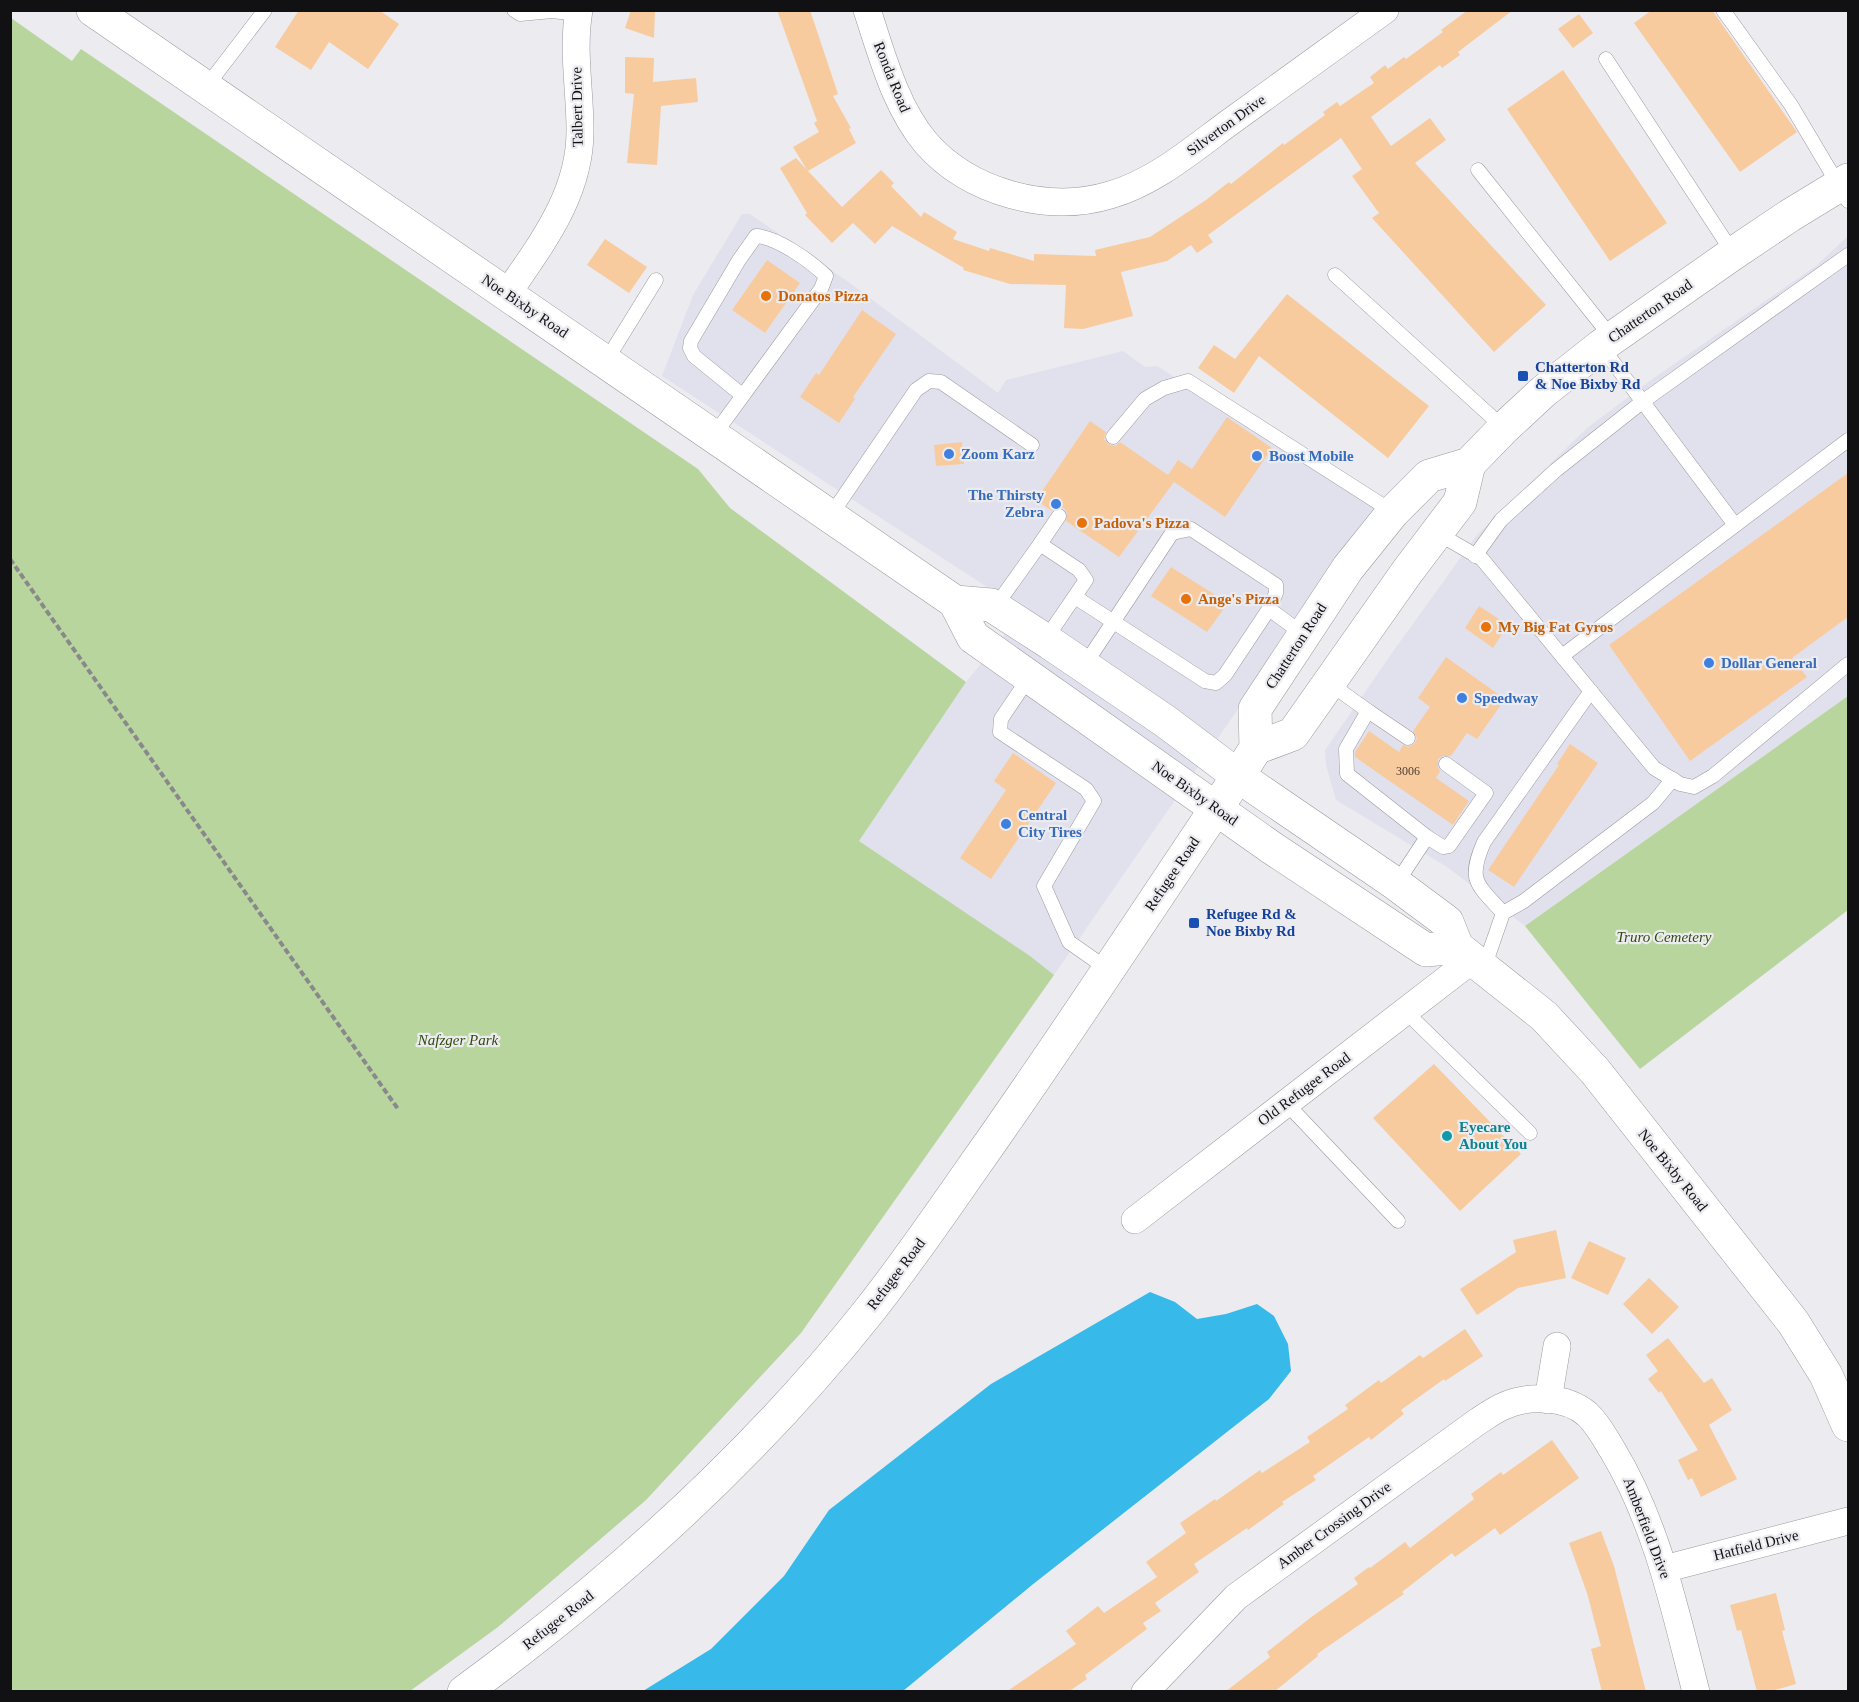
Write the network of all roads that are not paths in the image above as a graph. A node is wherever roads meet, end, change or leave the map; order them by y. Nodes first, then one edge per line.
1 (93, 10) edge
2 (265, 10) edge
3 (514, 10) edge
4 (867, 10) edge
5 (1385, 10) edge
6 (1723, 10) edge
7 (565, 11) edge
8 (1606, 59) dead end
9 (206, 87) junction
10 (1478, 170) dead end
11 (1846, 189) edge
12 (1050, 202) joint
13 (1733, 253) junction
14 (1848, 255) edge
15 (1335, 275) dead end
16 (656, 280) dead end
17 (507, 294) junction
18 (1607, 342) junction
19 (606, 361) junction
20 (742, 395) junction
21 (1642, 402) junction
22 (1504, 428) junction
23 (714, 435) junction
24 (1113, 437) dead end
25 (1848, 440) edge
26 (1032, 445) dead end
27 (1469, 464) junction
28 (1393, 512) junction
29 (831, 515) junction
30 (1059, 516) dead end
31 (1735, 525) junction
32 (1436, 532) junction
33 (1040, 544) junction
34 (1475, 556) junction
35 (1074, 597) junction
36 (955, 602) junction
37 (995, 607) junction
38 (1269, 609) junction
39 (1112, 621) junction
40 (1303, 634) junction
41 (1045, 640) junction
42 (1562, 656) junction
43 (1848, 664) edge
44 (1084, 666) junction
45 (1030, 676) junction
46 (1329, 683) junction
47 (1591, 691) junction
48 (1368, 711) junction
49 (1408, 738) dead end
50 (1256, 748) junction
51 (1446, 764) dead end
52 (1238, 776) junction
53 (1673, 780) junction
54 (1216, 808) junction
55 (1427, 837) junction
56 (1396, 884) junction
57 (1503, 913) junction
58 (1471, 958) junction
59 (1109, 970) junction
60 (1406, 1012) junction
61 (1286, 1103) junction
62 (1530, 1133) dead end
63 (1135, 1220) dead end
64 (1398, 1221) dead end
65 (1557, 1346) dead end
66 (1548, 1400) junction
67 (1848, 1425) edge
68 (1848, 1521) edge
69 (1664, 1569) junction
70 (464, 1692) edge
71 (1145, 1692) edge
72 (1696, 1692) edge

1 - 9 street, Noe Bixby Road
2 - 9 lane
3 - 7 lane
4 - 12 street, Ronda Road
5 - 12 street, Silverton Drive
6 - 11 lane
7 - 17 street, Talbert Drive
8 - 13 lane
9 - 17 street, Noe Bixby Road
10 - 18 lane
11 - 13 street, Chatterton Road
13 - 18 street, Chatterton Road
14 - 21 lane
15 - 22 lane
16 - 19 lane
17 - 19 street, Noe Bixby Road
18 - 21 lane
18 - 22 street, Chatterton Road
19 - 23 street, Noe Bixby Road
20 - 20 lane
20 - 23 lane
21 - 31 lane
21 - 34 lane
22 - 27 street, Chatterton Road
23 - 29 street, Noe Bixby Road
24 - 28 lane
25 - 31 lane
26 - 29 lane
27 - 28 street, Chatterton Road
27 - 32 street
28 - 40 street, Chatterton Road
29 - 36 street, Noe Bixby Road
30 - 33 lane
31 - 42 lane
32 - 34 lane
32 - 46 street
33 - 35 lane
33 - 37 lane
34 - 42 lane
35 - 39 lane
35 - 41 lane
36 - 37 street, Noe Bixby Road
36 - 45 street, Noe Bixby Road
37 - 41 street, Noe Bixby Road
38 - 39 lane
38 - 39 lane
38 - 40 lane
39 - 44 lane
40 - 50 street, Chatterton Road
41 - 44 street, Noe Bixby Road
42 - 47 lane
43 - 53 lane
44 - 52 street, Noe Bixby Road
45 - 54 street, Noe Bixby Road
45 - 59 lane
46 - 48 lane
46 - 50 street
47 - 53 lane
47 - 57 lane
48 - 49 lane
48 - 55 lane
50 - 52 street
51 - 55 lane
52 - 54 street, Refugee Road
52 - 56 street, Noe Bixby Road
53 - 57 lane
54 - 58 street, Noe Bixby Road
54 - 59 street, Refugee Road
55 - 56 lane
56 - 58 street, Noe Bixby Road
57 - 58 lane
58 - 60 street, Old Refugee Road
58 - 67 street, Noe Bixby Road
59 - 70 street, Refugee Road
60 - 61 street, Old Refugee Road
60 - 62 lane
61 - 63 street, Old Refugee Road
61 - 64 lane
65 - 66 street
66 - 69 street, Amberfield Drive
66 - 71 street, Amber Crossing Drive
68 - 69 street, Hatfield Drive
69 - 72 street, Amberfield Drive

